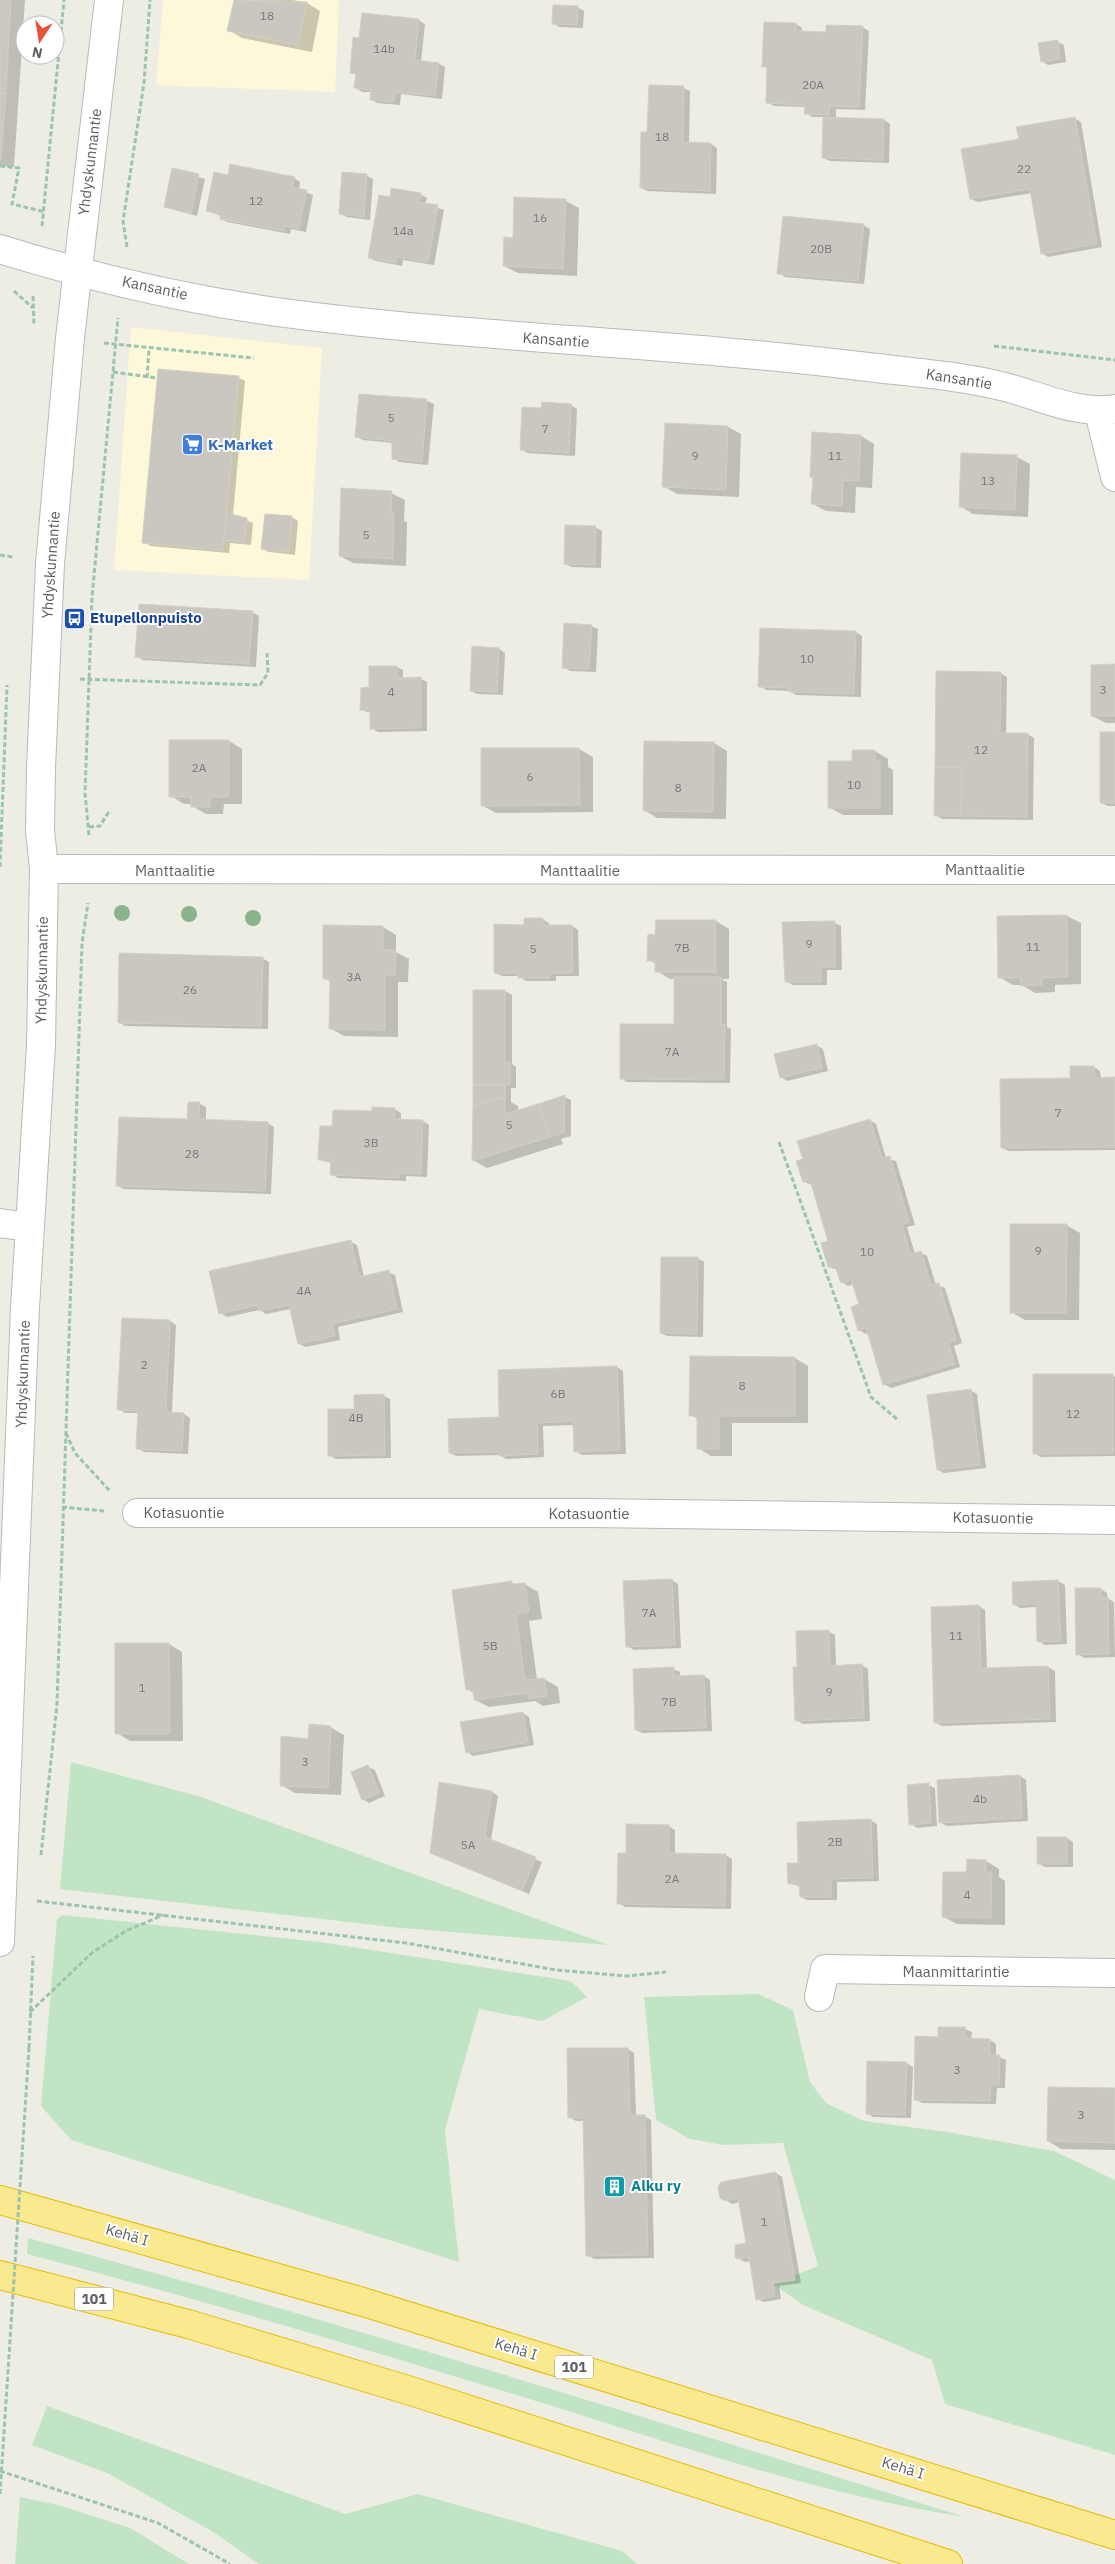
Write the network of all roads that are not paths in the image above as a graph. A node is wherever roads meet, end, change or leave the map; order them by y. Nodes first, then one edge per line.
1 (109, 0) edge
2 (0, 249) edge
3 (78, 270) junction
4 (1107, 410) edge
5 (1115, 477) edge
6 (44, 869) junction
7 (1115, 870) edge
8 (0, 1224) edge
9 (29, 1228) junction
10 (137, 1514) road end
11 (1115, 1520) edge
12 (0, 1942) edge
13 (1115, 1972) edge
14 (819, 1997) dead end
15 (0, 2200) edge
16 (0, 2274) edge
17 (1115, 2535) edge
18 (948, 2564) edge

1 - 3 street, Yhdyskunnantie
2 - 3 street, Kansantie
3 - 4 street, Kansantie
3 - 6 street, Yhdyskunnantie
4 - 5 street
6 - 7 street, Manttaalitie
6 - 9 street, Yhdyskunnantie
8 - 9 street
9 - 12 street, Yhdyskunnantie
10 - 11 street, Kotasuontie
13 - 14 street, Maanmittarintie
15 - 17 highway, Kehä I / 101
16 - 18 highway, 101

